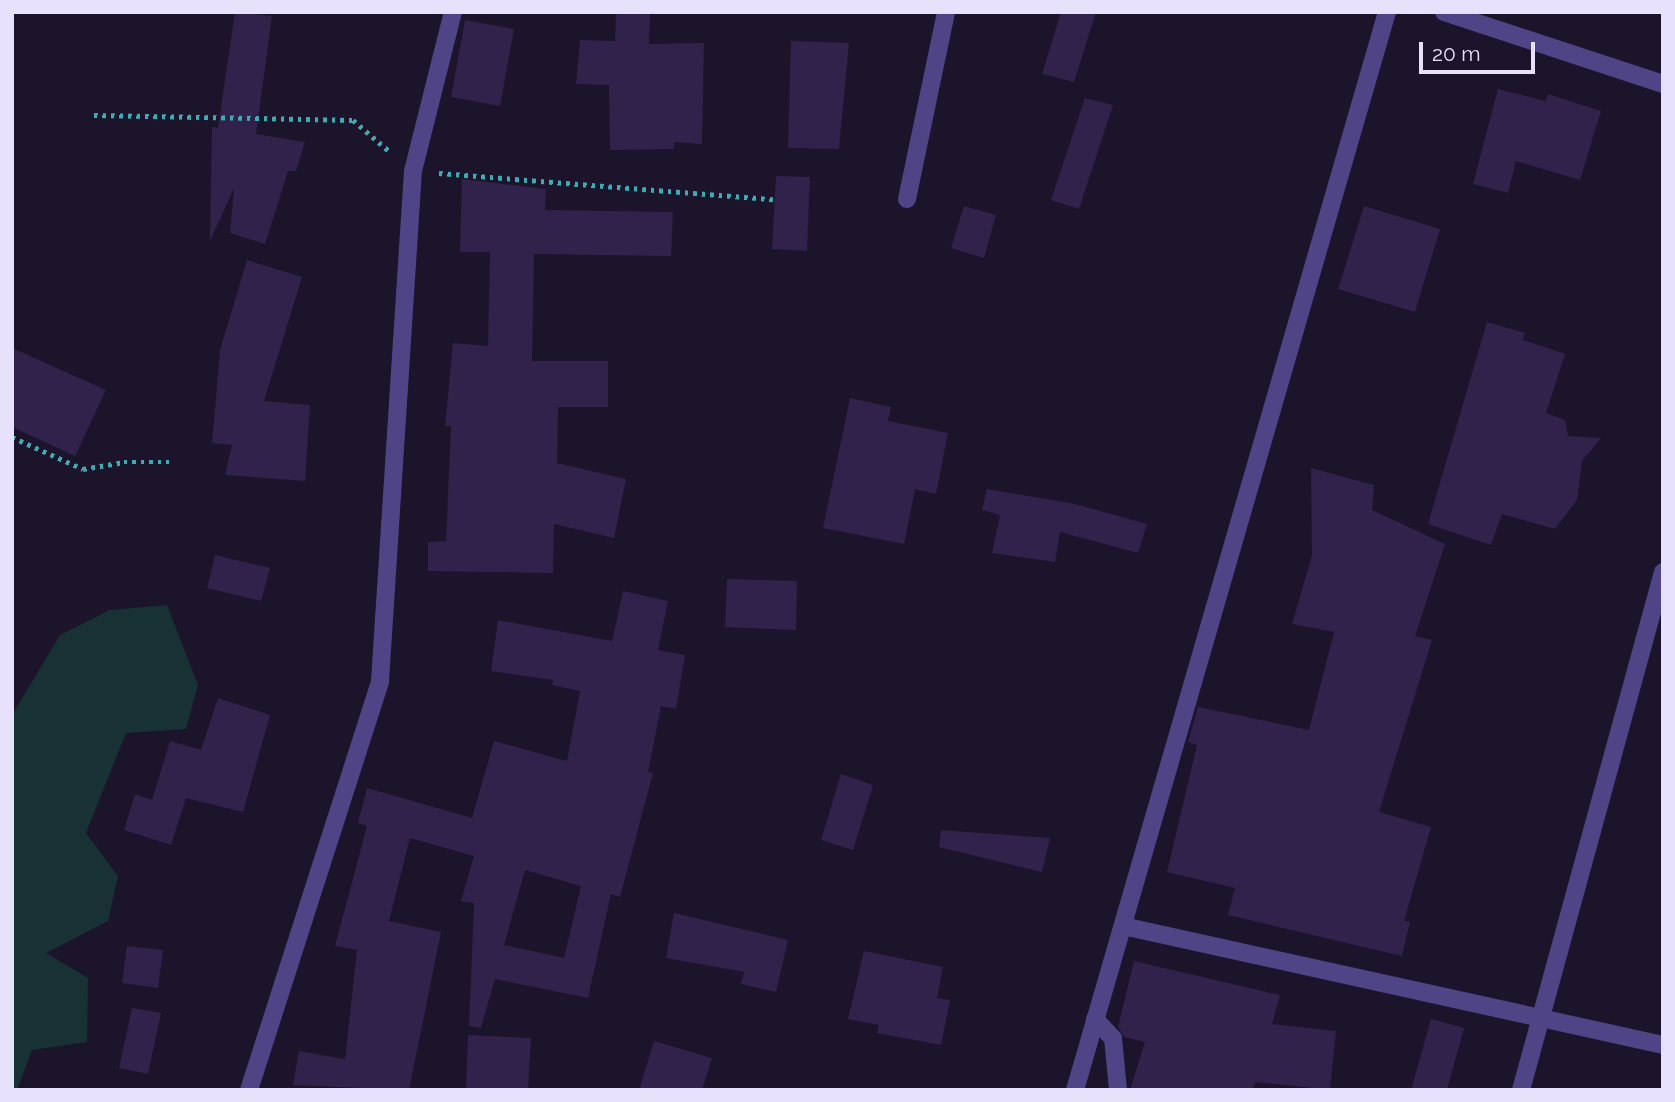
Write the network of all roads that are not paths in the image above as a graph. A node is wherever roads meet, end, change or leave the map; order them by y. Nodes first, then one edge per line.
1 (453, 12) edge
2 (946, 12) edge
3 (1387, 12) edge
4 (1444, 12) edge
5 (1663, 84) edge
6 (907, 199) dead end
7 (1663, 572) edge
8 (1123, 926) junction
9 (1541, 1017) junction
10 (1095, 1020) junction
11 (1663, 1045) edge
12 (249, 1090) edge
13 (1075, 1090) edge
14 (1118, 1090) edge
15 (1521, 1090) edge

1 - 12 street
2 - 6 street
3 - 8 street
4 - 5 street
7 - 9 street
8 - 9 street
8 - 10 street
9 - 11 street
9 - 15 street
10 - 13 street
10 - 14 street

